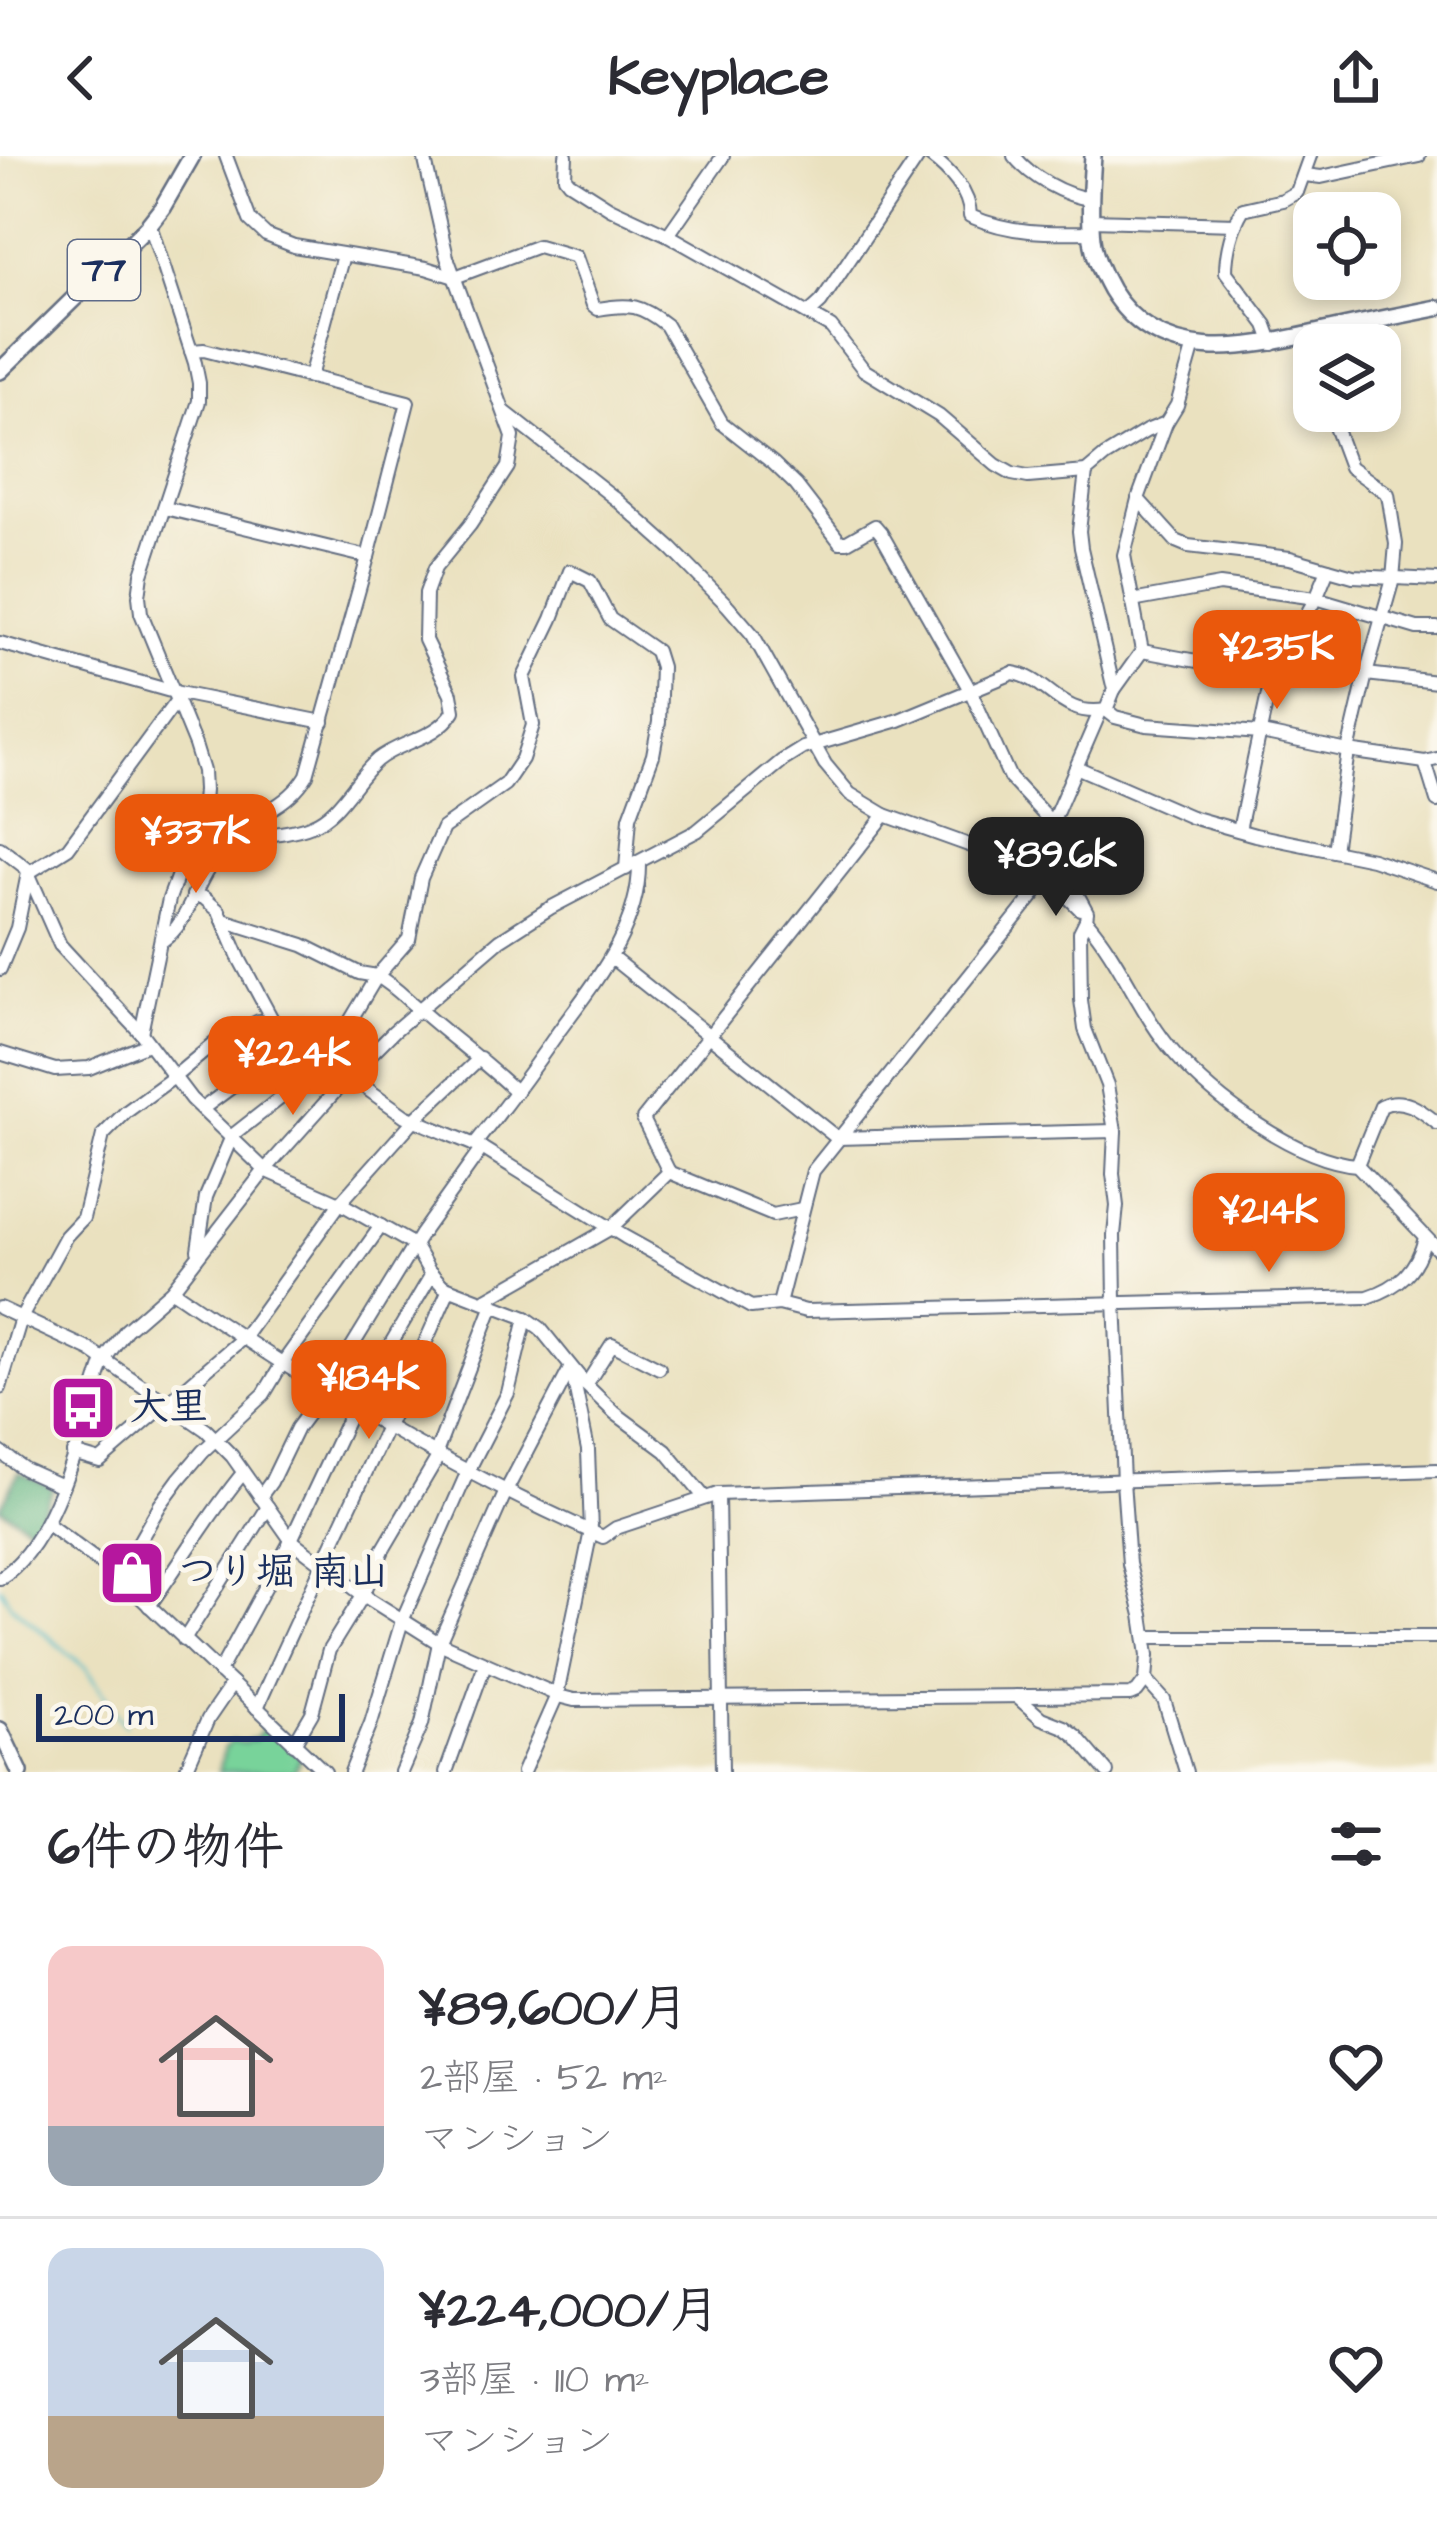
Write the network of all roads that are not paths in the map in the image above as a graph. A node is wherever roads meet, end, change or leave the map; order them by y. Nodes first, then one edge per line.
1 (192, 156) edge
2 (226, 156) edge
3 (424, 156) edge
4 (566, 156) edge
5 (723, 156) edge
6 (920, 156) edge
7 (930, 156) edge
8 (1013, 156) edge
9 (1093, 156) edge
10 (1310, 156) edge
11 (1419, 156) edge
12 (1305, 175) junction
13 (1091, 200) junction
14 (1236, 224) junction
15 (1091, 226) junction
16 (147, 227) junction
17 (668, 235) junction
18 (343, 255) junction
19 (455, 277) junction
20 (1437, 308) edge
21 (809, 313) junction
22 (1361, 324) edge
23 (1293, 339) edge
24 (1273, 344) junction
25 (1194, 345) junction
26 (191, 352) junction
27 (0, 371) edge
28 (310, 377) junction
29 (505, 412) junction
30 (1166, 423) junction
31 (1337, 432) edge
32 (1086, 472) junction
33 (1138, 499) junction
34 (165, 508) junction
35 (368, 557) junction
36 (1328, 569) junction
37 (1393, 579) junction
38 (1437, 580) edge
39 (1316, 598) junction
40 (1132, 601) junction
41 (1382, 617) junction
42 (1437, 628) edge
43 (0, 644) edge
44 (1142, 651) junction
45 (1366, 674) junction
46 (1272, 675) junction
47 (1437, 682) edge
48 (970, 690) junction
49 (1114, 690) junction
50 (176, 696) junction
51 (1103, 711) junction
52 (323, 722) junction
53 (1261, 733) junction
54 (814, 743) junction
55 (1348, 751) junction
56 (1431, 760) edge
57 (1076, 767) junction
58 (1437, 801) edge
59 (885, 815) junction
60 (1052, 823) junction
61 (1238, 830) junction
62 (191, 839) junction
63 (0, 848) edge
64 (1334, 851) junction
65 (632, 866) junction
66 (28, 873) junction
67 (1045, 880) junction
68 (1437, 881) edge
69 (193, 895) junction
70 (1087, 916) junction
71 (223, 920) junction
72 (162, 941) junction
73 (612, 958) junction
74 (0, 969) edge
75 (377, 976) junction
76 (418, 1009) junction
77 (274, 1023) junction
78 (711, 1037) junction
79 (145, 1038) junction
80 (297, 1039) junction
81 (0, 1053) edge
82 (480, 1058) junction
83 (325, 1063) junction
84 (349, 1076) junction
85 (174, 1078) junction
86 (516, 1092) junction
87 (202, 1108) junction
88 (414, 1120) junction
89 (1437, 1123) edge
90 (1115, 1131) junction
91 (232, 1136) junction
92 (837, 1138) junction
93 (478, 1146) junction
94 (1357, 1165) junction
95 (265, 1169) junction
96 (669, 1172) junction
97 (340, 1203) junction
98 (802, 1209) junction
99 (381, 1226) junction
100 (611, 1228) junction
101 (1425, 1238) junction
102 (414, 1246) junction
103 (1437, 1249) edge
104 (196, 1258) junction
105 (432, 1274) junction
106 (449, 1289) junction
107 (172, 1290) junction
108 (1115, 1301) junction
109 (488, 1303) junction
110 (779, 1304) junction
111 (0, 1308) edge
112 (20, 1318) junction
113 (526, 1318) junction
114 (244, 1337) junction
115 (104, 1360) junction
116 (282, 1364) junction
117 (571, 1367) junction
118 (658, 1368) dead end
119 (586, 1385) junction
120 (0, 1388) edge
121 (326, 1389) junction
122 (170, 1404) junction
123 (354, 1406) junction
124 (390, 1426) junction
125 (217, 1439) junction
126 (0, 1452) edge
127 (73, 1453) junction
128 (437, 1454) junction
129 (1437, 1470) edge
130 (468, 1471) junction
131 (243, 1473) junction
132 (1123, 1481) junction
133 (62, 1486) junction
134 (506, 1491) junction
135 (711, 1496) junction
136 (264, 1502) junction
137 (46, 1522) junction
138 (591, 1532) junction
139 (291, 1540) junction
140 (322, 1566) junction
141 (119, 1577) junction
142 (0, 1578) edge
143 (363, 1595) junction
144 (149, 1606) junction
145 (402, 1621) junction
146 (1146, 1637) junction
147 (1437, 1637) edge
148 (184, 1640) junction
149 (439, 1643) junction
150 (484, 1664) junction
151 (219, 1672) junction
152 (1146, 1680) junction
153 (232, 1684) junction
154 (556, 1695) junction
155 (1015, 1695) junction
156 (721, 1699) junction
157 (256, 1708) junction
158 (0, 1730) edge
159 (294, 1744) junction
160 (305, 1755) junction
161 (20, 1772) edge
162 (185, 1772) edge
163 (299, 1772) edge
164 (326, 1772) edge
165 (351, 1772) edge
166 (401, 1772) edge
167 (446, 1772) edge
168 (523, 1772) edge
169 (722, 1772) edge
170 (1108, 1772) edge
171 (1186, 1772) edge

1 - 16 main road, 77
2 - 18 street
3 - 19 street
4 - 17 street
5 - 17 street
6 - 21 street
7 - 15 street
8 - 13 street
9 - 13 main road
10 - 12 street
11 - 12 street
12 - 14 street
13 - 15 main road
14 - 15 street
14 - 24 street
15 - 25 main road
16 - 26 street
16 - 27 main road, 77
17 - 21 street
18 - 19 street
18 - 28 street
19 - 29 street
19 - 48 street
20 - 22 main road
21 - 32 street
23 - 24 main road
24 - 25 main road
25 - 30 street
26 - 28 street
26 - 34 street
28 - 35 street
29 - 54 street
29 - 69 street
30 - 32 street
30 - 33 street
31 - 37 street
32 - 49 street
33 - 36 street
33 - 40 street
34 - 35 street
34 - 50 street
35 - 52 street
36 - 37 street
36 - 39 street
37 - 38 street
37 - 41 street
39 - 40 street
39 - 41 street
39 - 46 street
40 - 44 street
41 - 42 street
41 - 45 street
43 - 50 street
44 - 46 street
44 - 49 street
45 - 46 street
45 - 47 street
45 - 55 street
46 - 53 street
48 - 51 street
48 - 54 street
48 - 60 street
49 - 51 street
50 - 52 street
50 - 62 street
50 - 66 street
51 - 53 street
51 - 57 street
52 - 62 street
53 - 55 street
53 - 61 street
54 - 59 street
54 - 65 street
55 - 56 street
55 - 64 street
56 - 58 street
57 - 60 street
57 - 61 street
59 - 67 street
59 - 78 street
60 - 70 street
61 - 64 street
62 - 72 street
63 - 66 street
64 - 68 street
65 - 73 street
65 - 75 street
65 - 76 street
66 - 74 street
66 - 79 street
67 - 70 street
67 - 92 street
69 - 71 street
69 - 72 street
70 - 90 street
70 - 94 street
71 - 75 street
71 - 77 street
72 - 79 street
73 - 78 street
73 - 86 street
75 - 76 street
75 - 83 street
76 - 82 street
76 - 84 street
77 - 80 street
77 - 85 street
78 - 92 street
78 - 96 street
79 - 81 street
79 - 85 street
80 - 83 street
80 - 87 street
82 - 86 street
82 - 88 street
83 - 84 street
83 - 91 street
84 - 88 street
84 - 95 street
85 - 87 street
85 - 112 street
86 - 93 street
87 - 91 street
88 - 93 street
88 - 97 street
89 - 94 street
90 - 92 street
90 - 108 street
91 - 95 street
91 - 104 street
92 - 98 street
93 - 100 street
93 - 102 street
94 - 101 street
95 - 97 street
95 - 104 street
96 - 98 street
96 - 100 street
97 - 99 street
97 - 114 street
98 - 110 street
99 - 102 street
99 - 116 street
100 - 109 street
100 - 110 street
101 - 103 street
101 - 108 street
102 - 105 street
102 - 121 street
104 - 107 street
105 - 106 street
105 - 123 street
106 - 109 street
106 - 124 street
107 - 114 street
107 - 115 street
108 - 110 street
108 - 132 street
109 - 113 street
109 - 128 street
111 - 112 street
112 - 115 street
112 - 120 street
113 - 117 street
113 - 130 street
114 - 116 street
114 - 122 street
115 - 122 street
115 - 127 street
116 - 121 street
116 - 125 street
117 - 119 street
117 - 134 street
117 - 138 street
118 - 119 street
119 - 135 street
121 - 123 street
121 - 136 street
122 - 125 street
122 - 127 street
123 - 124 street
123 - 139 street
124 - 128 street
124 - 140 street
125 - 131 street
125 - 141 street
126 - 133 street
127 - 133 street
128 - 130 street
128 - 143 street
129 - 132 street
130 - 134 street
130 - 145 street
131 - 136 street
131 - 144 street
132 - 135 street
132 - 146 street
133 - 137 street
134 - 138 street
134 - 149 street
135 - 138 street
135 - 156 street
136 - 139 street
136 - 148 street
137 - 141 street
137 - 142 street
138 - 154 street
139 - 140 street
139 - 151 street
140 - 143 street
140 - 157 street
141 - 144 street
143 - 145 street
143 - 159 street
144 - 148 street
145 - 149 street
145 - 165 street
146 - 147 street
146 - 152 street
148 - 151 street
149 - 150 street
149 - 166 street
150 - 154 street
150 - 167 street
151 - 153 street
152 - 155 street
152 - 171 street
153 - 157 street
153 - 162 street
154 - 156 street
154 - 168 street
155 - 156 street
155 - 170 street
156 - 169 street
157 - 159 street
158 - 161 main road
159 - 160 street
160 - 163 street
160 - 164 street

